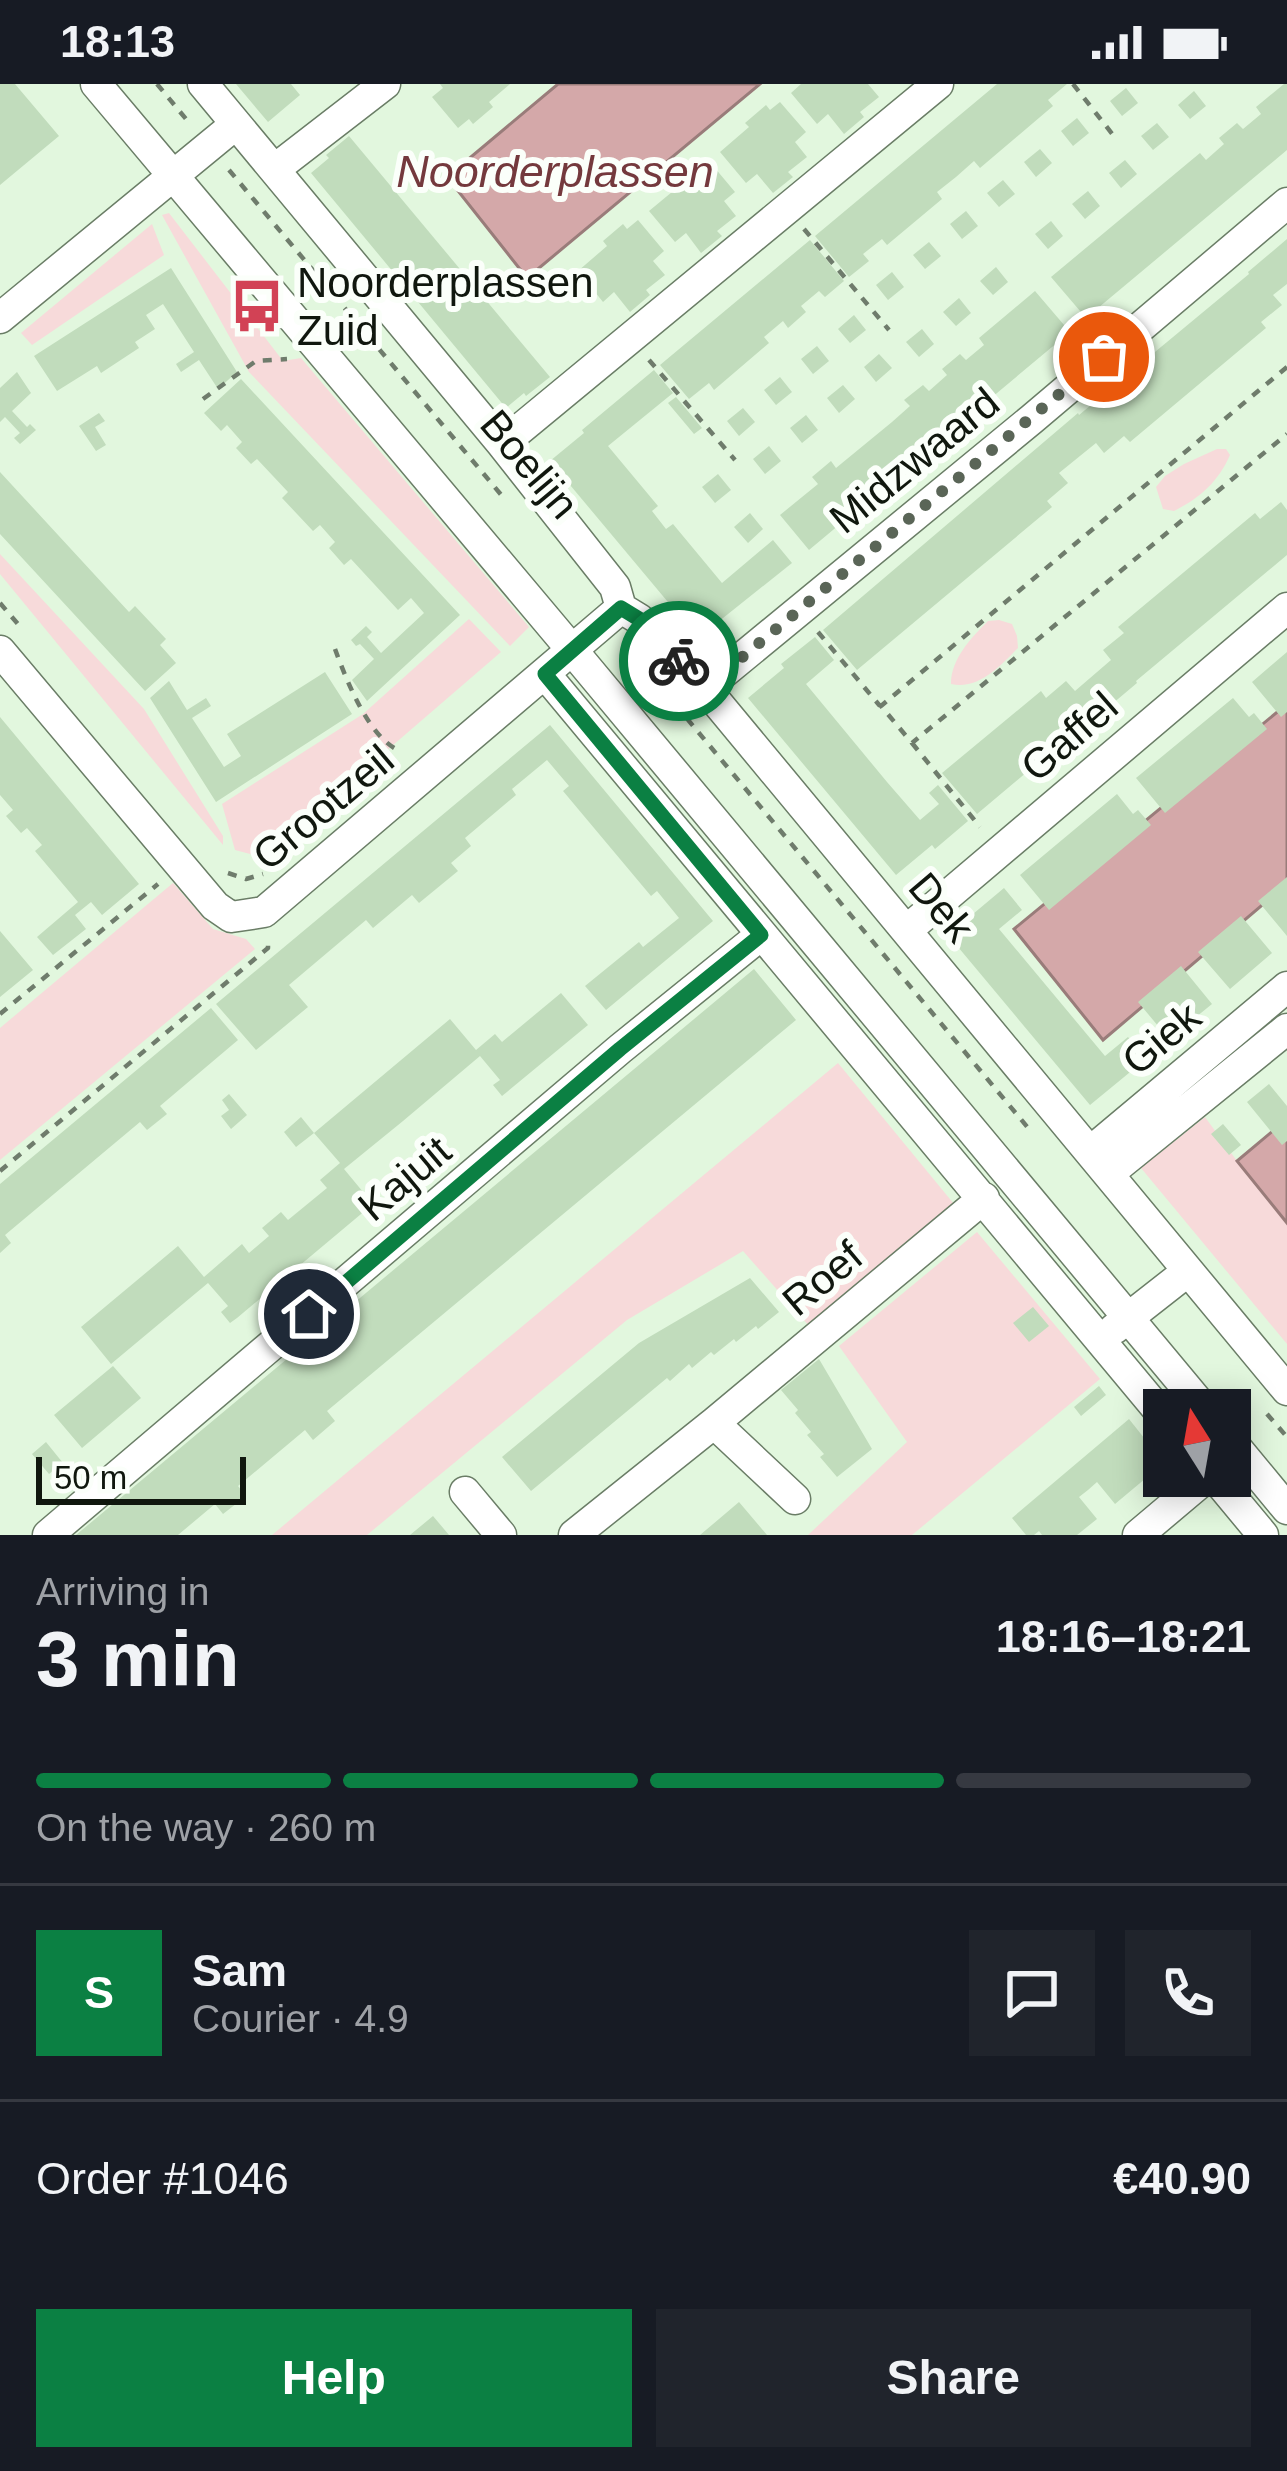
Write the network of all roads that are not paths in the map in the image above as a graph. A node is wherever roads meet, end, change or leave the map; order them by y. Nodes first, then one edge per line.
1 (96, 84) edge
2 (202, 84) edge
3 (385, 84) edge
4 (938, 84) edge
5 (236, 124) junction
6 (275, 169) junction
7 (172, 175) junction
8 (1287, 203) edge
9 (0, 318) edge
10 (502, 444) junction
11 (621, 608) junction
12 (1287, 608) edge
13 (572, 650) junction
14 (0, 651) edge
15 (545, 674) junction
16 (705, 688) junction
17 (907, 930) junction
18 (761, 935) junction
19 (1287, 987) edge
20 (1287, 1029) edge
21 (1099, 1163) junction
22 (984, 1198) junction
23 (1188, 1271) junction
24 (1128, 1317) junction
25 (1100, 1340) junction
26 (1188, 1389) edge
27 (1143, 1392) edge
28 (1273, 1397) edge
29 (714, 1423) junction
30 (1251, 1465) edge
31 (465, 1492) dead end
32 (1185, 1497) edge
33 (1230, 1497) edge
34 (794, 1499) dead end
35 (1287, 1509) edge
36 (48, 1535) edge
37 (501, 1535) edge
38 (574, 1535) edge
39 (1138, 1535) edge
40 (1263, 1535) edge

1 - 7 street
2 - 5 street, Boelijn
3 - 6 street
4 - 10 street
5 - 6 street, Boelijn
5 - 7 street
6 - 10 street, Boelijn
7 - 9 street
7 - 13 street
8 - 16 street, Midzwaard
10 - 11 street, Boelijn
11 - 13 street, Grootzeil
11 - 16 street, Dek
12 - 17 street, Gaffel
13 - 15 street, Grootzeil
13 - 24 street
14 - 15 street, Grootzeil
15 - 18 street
16 - 17 street, Dek
17 - 21 street, Dek
18 - 22 street
18 - 36 street, Kajuit
19 - 21 street, Giek
20 - 21 street, Giek
21 - 23 street, Dek
22 - 25 street
22 - 29 street, Roef
23 - 24 street
23 - 28 street, Dek
24 - 25 street
24 - 26 street
25 - 27 street
29 - 34 street
29 - 38 street, Roef
30 - 35 street
31 - 37 street
32 - 39 street
33 - 40 street

